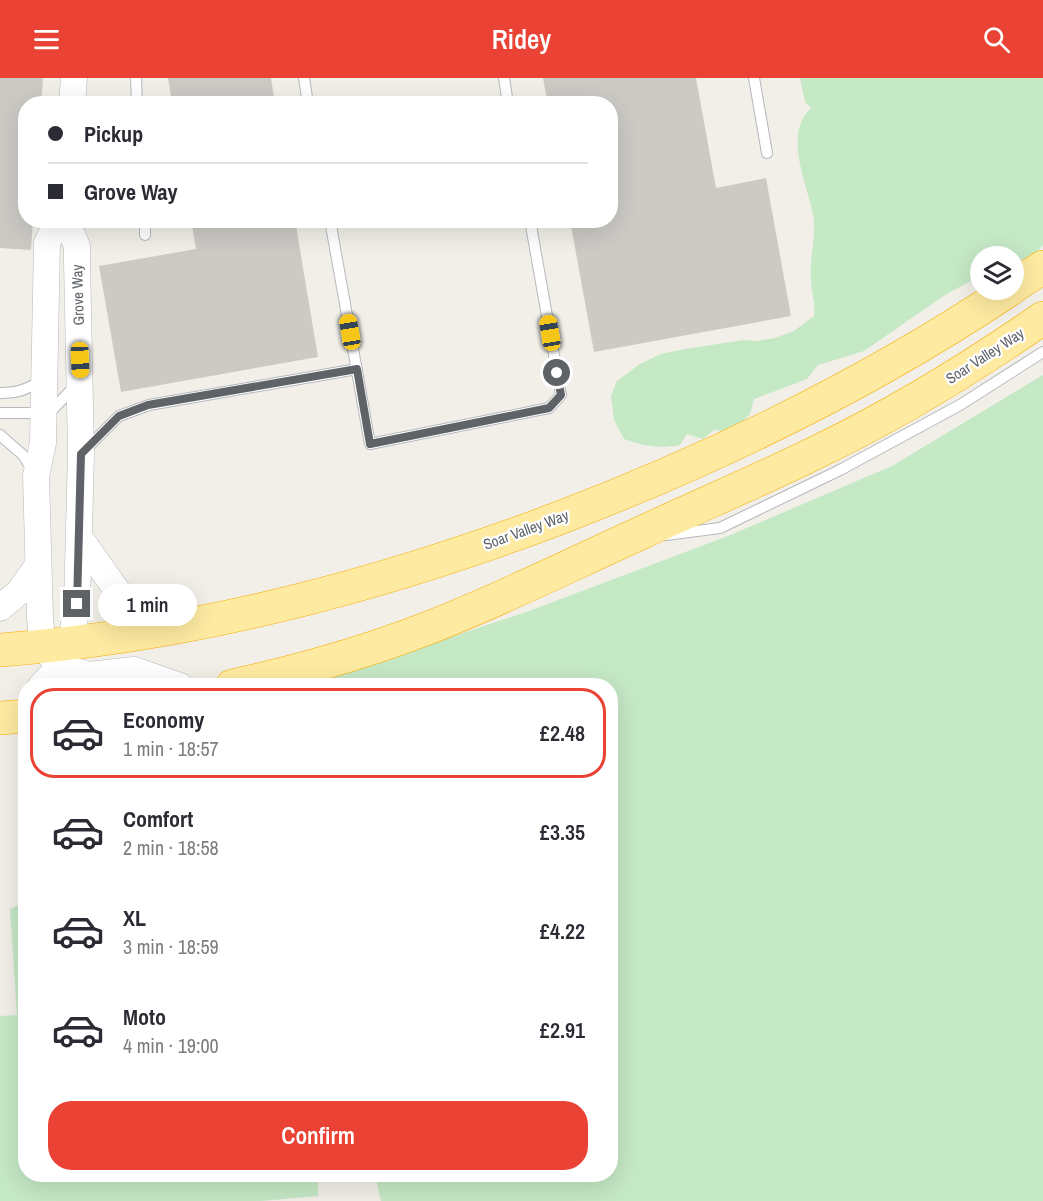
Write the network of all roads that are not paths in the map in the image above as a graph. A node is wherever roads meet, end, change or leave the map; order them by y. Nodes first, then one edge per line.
1 (74, 78) edge
2 (136, 78) edge
3 (304, 78) edge
4 (504, 78) edge
5 (754, 78) edge
6 (73, 96) edge
7 (137, 96) edge
8 (307, 96) edge
9 (507, 96) edge
10 (767, 153) dead end
11 (54, 228) edge
12 (69, 228) edge
13 (146, 228) edge
14 (331, 228) edge
15 (531, 228) edge
16 (146, 235) dead end
17 (1043, 267) edge
18 (1024, 279) edge
19 (993, 300) edge
20 (1043, 318) edge
21 (1043, 352) edge
22 (357, 369) junction
23 (44, 379) junction
24 (81, 381) junction
25 (0, 393) edge
26 (0, 412) edge
27 (43, 413) junction
28 (0, 435) edge
29 (81, 454) junction
30 (36, 476) junction
31 (80, 538) junction
32 (624, 540) junction
33 (38, 565) junction
34 (0, 608) edge
35 (180, 627) junction
36 (0, 650) edge
37 (58, 652) junction
38 (45, 678) edge
39 (157, 678) edge
40 (266, 678) edge
41 (18, 706) edge
42 (18, 717) edge
43 (0, 718) edge

1 - 6 street
2 - 7 lane
3 - 8 lane
4 - 9 lane
5 - 10 lane
11 - 23 street, Grove Way
12 - 24 street, Grove Way
13 - 16 lane
14 - 22 lane
15 - 22 lane
17 - 18 highway
19 - 35 highway, Soar Valley Way
20 - 32 highway, Soar Valley Way
21 - 32 lane
22 - 29 lane
23 - 25 lane
23 - 27 street, Grove Way
24 - 27 lane
24 - 29 street, Grove Way
26 - 27 lane
27 - 30 street, Grove Way
28 - 30 lane
29 - 31 street, Grove Way
30 - 33 street, Grove Way
31 - 35 street
31 - 37 street, Grove Way
32 - 40 highway, Soar Valley Way
33 - 34 street
33 - 37 street, Grove Way
35 - 37 highway, Soar Valley Way
36 - 37 highway, Soar Valley Way
37 - 38 street
37 - 39 street
41 - 43 street
42 - 43 highway

